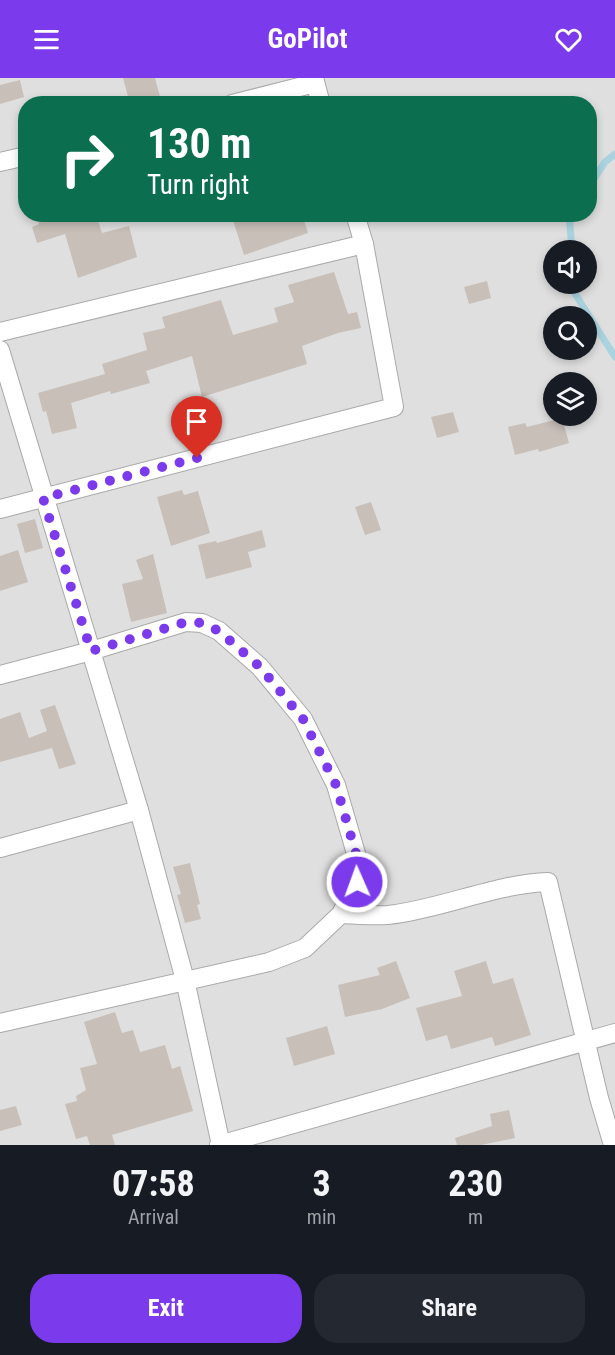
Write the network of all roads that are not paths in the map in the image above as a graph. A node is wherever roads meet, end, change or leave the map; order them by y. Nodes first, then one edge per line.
1 (314, 80) edge
2 (259, 96) edge
3 (319, 96) edge
4 (18, 158) edge
5 (0, 162) edge
6 (357, 222) edge
7 (364, 244) junction
8 (0, 332) edge
9 (0, 350) edge
10 (43, 498) junction
11 (0, 509) edge
12 (91, 651) junction
13 (0, 675) edge
14 (139, 810) junction
15 (0, 848) edge
16 (341, 914) junction
17 (185, 980) junction
18 (0, 1023) edge
19 (615, 1033) edge
20 (587, 1041) junction
21 (220, 1145) edge
22 (613, 1145) edge

1 - 2 street
1 - 3 street
4 - 5 street
6 - 7 street
7 - 8 street
7 - 10 street
9 - 10 street
10 - 11 street
10 - 12 street
12 - 13 street
12 - 14 street
12 - 16 street
14 - 15 street
14 - 17 street
16 - 17 street
16 - 20 street
17 - 18 street
17 - 21 street
19 - 20 street
20 - 21 street
20 - 22 street

